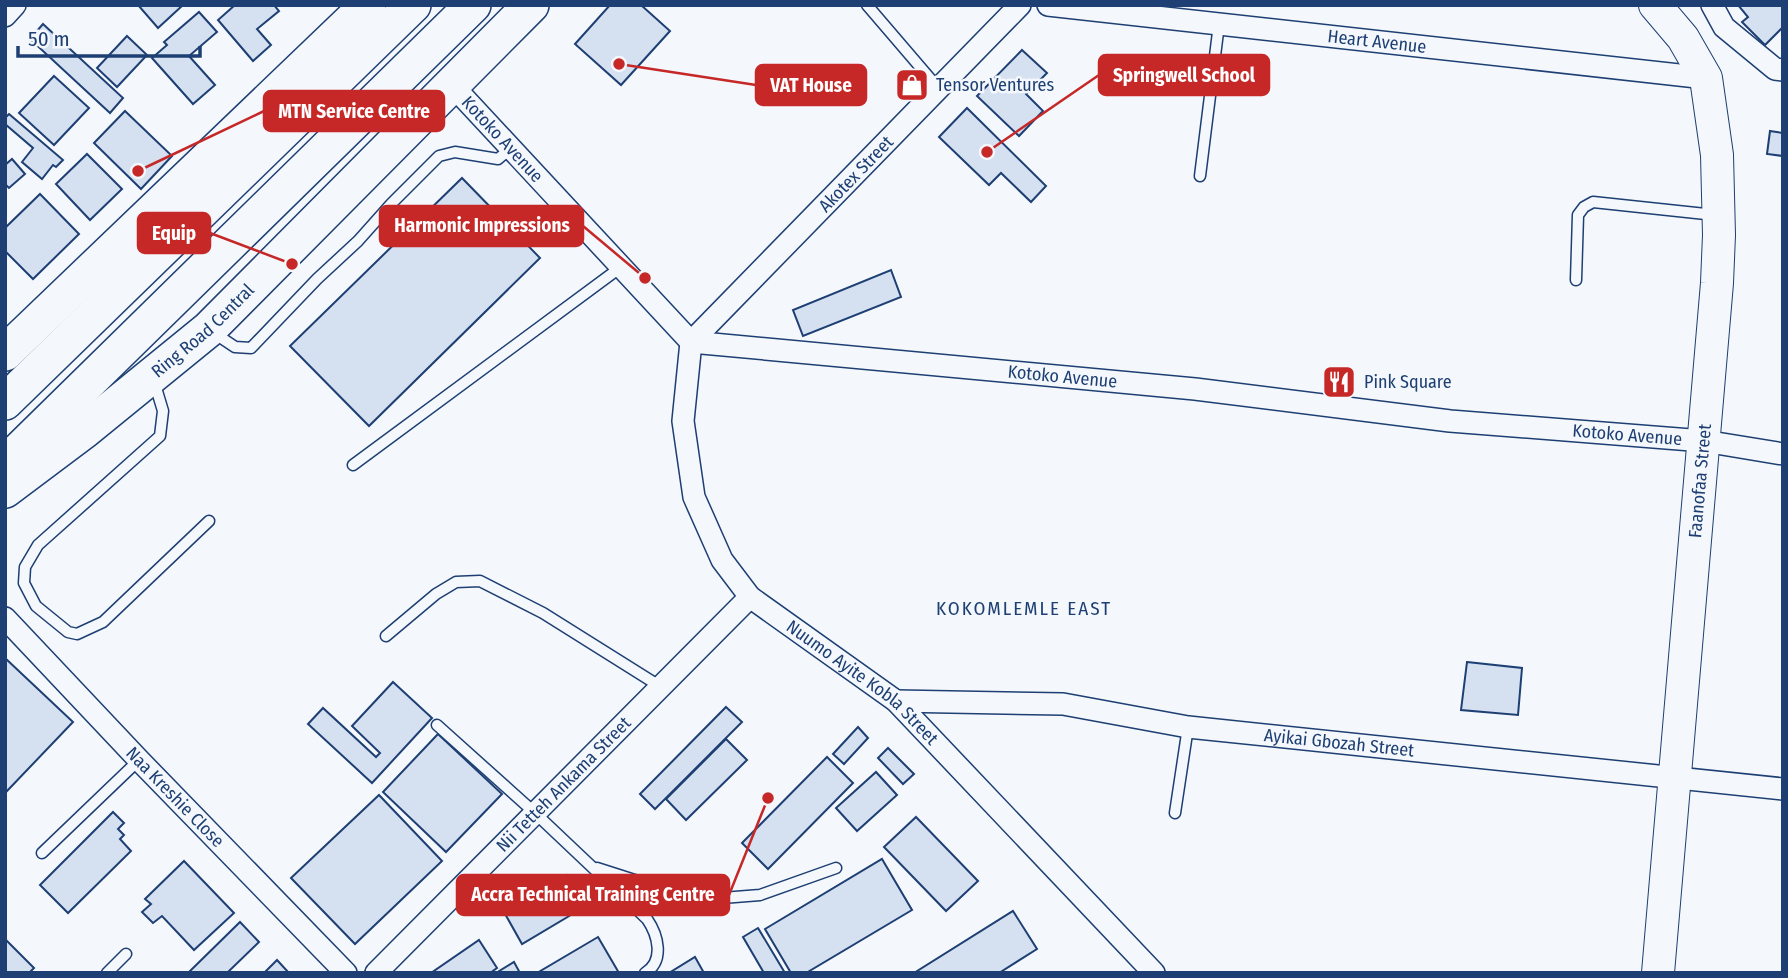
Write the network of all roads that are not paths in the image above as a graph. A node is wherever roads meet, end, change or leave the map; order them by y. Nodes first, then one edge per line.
1 (15, 5) edge
2 (413, 5) edge
3 (473, 5) edge
4 (531, 5) edge
5 (867, 5) edge
6 (1020, 5) edge
7 (1048, 5) edge
8 (1655, 5) edge
9 (1712, 5) edge
10 (361, 8) edge
11 (5, 16) edge
12 (1219, 24) junction
13 (1783, 70) edge
14 (1706, 78) junction
15 (452, 85) junction
16 (939, 89) junction
17 (511, 148) junction
18 (1200, 176) dead end
19 (1718, 215) junction
20 (621, 267) junction
21 (1576, 280) dead end
22 (209, 329) junction
23 (691, 342) junction
24 (5, 353) edge
25 (152, 375) junction
26 (5, 402) edge
27 (1704, 442) junction
28 (1783, 454) edge
29 (5, 464) edge
30 (353, 466) dead end
31 (5, 490) edge
32 (209, 520) dead end
33 (750, 597) junction
34 (5, 618) edge
35 (386, 636) dead end
36 (661, 687) junction
37 (896, 701) junction
38 (437, 725) dead end
39 (1188, 727) junction
40 (139, 760) junction
41 (1675, 778) junction
42 (1783, 789) edge
43 (536, 813) junction
44 (1175, 813) dead end
45 (42, 853) dead end
46 (592, 867) junction
47 (836, 868) dead end
48 (126, 954) dead end
49 (1159, 972) edge
50 (107, 973) edge
51 (346, 973) edge
52 (376, 973) edge
53 (645, 973) edge
54 (1658, 973) edge

1 - 11 street
2 - 26 main road
3 - 29 main road
4 - 15 main road, Ring Road Central
5 - 16 lane
6 - 16 street, Akotex Street
7 - 12 street, Heart Avenue
8 - 14 main road, Faanofaa Street
9 - 13 street
10 - 24 main road
12 - 14 street, Heart Avenue
12 - 18 lane
14 - 19 main road, Faanofaa Street
15 - 17 street, Kotoko Avenue
15 - 22 main road, Ring Road Central
16 - 23 street, Akotex Street
17 - 20 street, Kotoko Avenue
17 - 22 lane
19 - 21 lane
19 - 27 main road, Faanofaa Street
20 - 23 street, Kotoko Avenue
20 - 30 lane
22 - 25 main road, Ring Road Central
23 - 27 street, Kotoko Avenue
23 - 33 street, Nuumo Ayite Kobla Street
25 - 31 main road, Ring Road Central
25 - 32 lane
27 - 28 street, Kotoko Avenue
27 - 41 main road, Faanofaa Street
33 - 36 street, Nii Tetteh Ankama Street
33 - 37 street, Nuumo Ayite Kobla Street
34 - 40 street, Naa Kreshie Close
35 - 36 lane
36 - 43 street, Nii Tetteh Ankama Street
37 - 39 street, Ayikai Gbozah Street
37 - 49 street, Nuumo Ayite Kobla Street
38 - 43 lane
39 - 41 street, Ayikai Gbozah Street
39 - 44 lane
40 - 45 lane
40 - 51 street, Naa Kreshie Close
41 - 42 street, Ayikai Gbozah Street
41 - 54 main road, Faanofaa Street
43 - 46 lane
43 - 52 street, Nii Tetteh Ankama Street
46 - 47 lane
46 - 53 lane
48 - 50 lane

